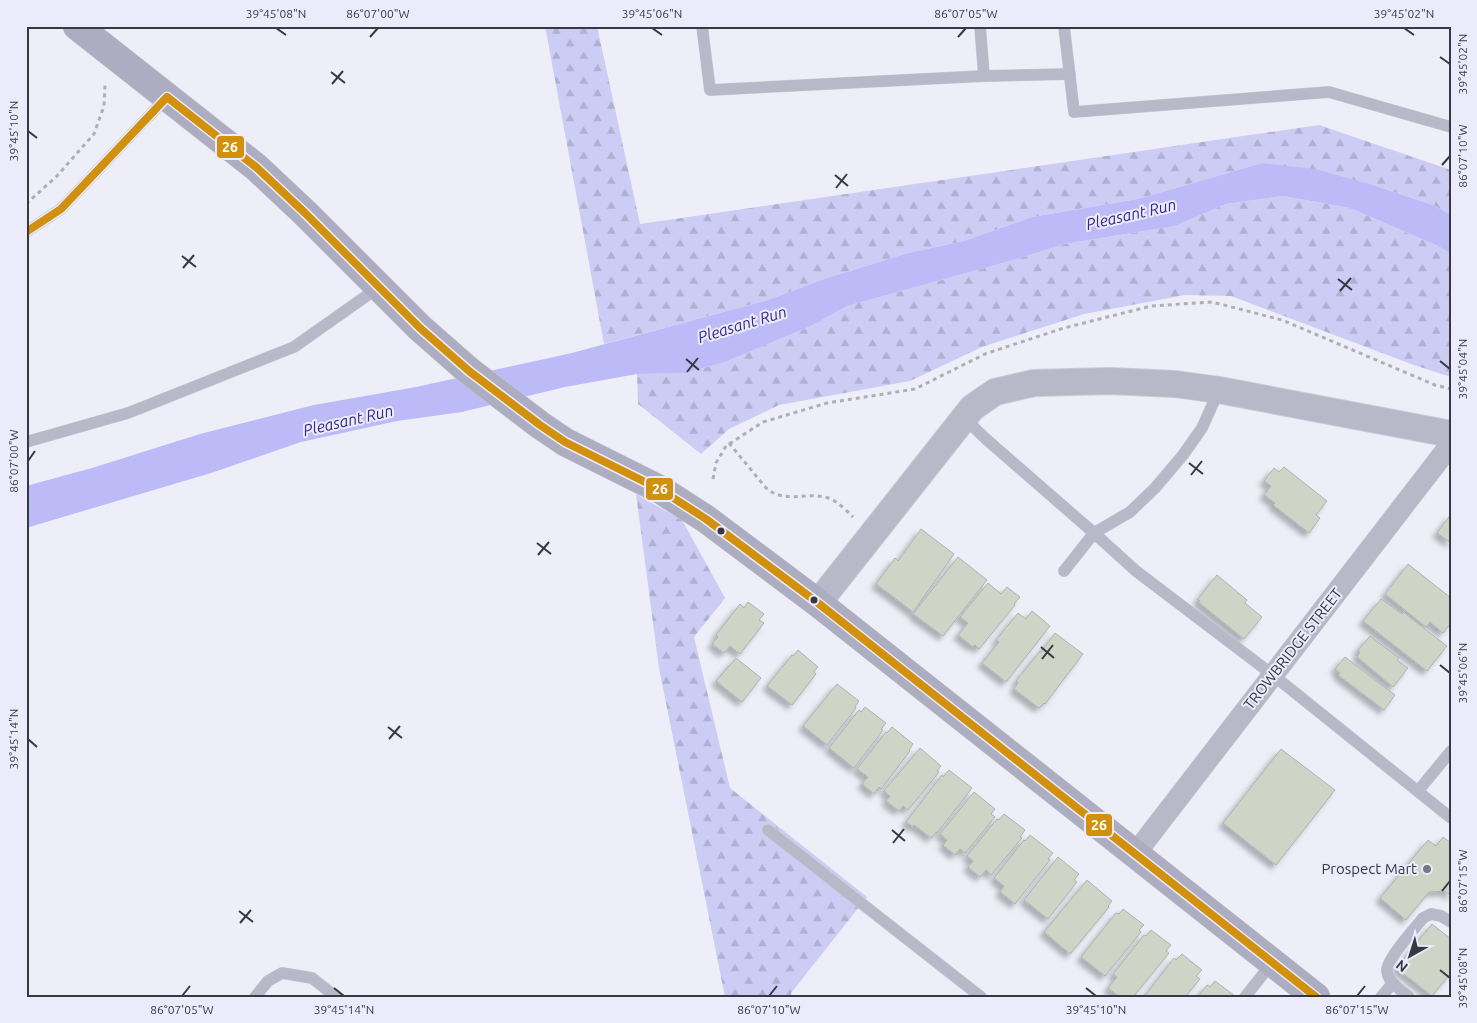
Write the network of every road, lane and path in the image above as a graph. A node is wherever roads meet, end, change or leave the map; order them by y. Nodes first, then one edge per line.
1 (77, 26) edge
2 (702, 26) edge
3 (980, 26) edge
4 (1064, 26) edge
5 (1070, 74) junction
6 (984, 76) junction
7 (105, 85) dead end
8 (167, 97) junction
9 (1451, 127) edge
10 (26, 204) edge
11 (26, 232) edge
12 (379, 287) junction
13 (1219, 390) junction
14 (964, 418) junction
15 (1451, 434) edge
16 (26, 442) edge
17 (729, 443) dead end
18 (1451, 444) edge
19 (873, 533) junction
20 (1094, 533) junction
21 (1064, 571) dead end
22 (818, 603) junction
23 (1273, 675) junction
24 (1451, 751) edge
25 (1418, 791) junction
26 (1451, 818) edge
27 (768, 830) dead end
28 (1135, 854) junction
29 (1451, 922) edge
30 (1272, 962) junction
31 (1392, 983) junction
32 (255, 997) edge
33 (336, 997) edge
34 (981, 997) edge
35 (1246, 997) edge
36 (1316, 997) edge
37 (1381, 997) edge
38 (1409, 997) edge

1 - 8 main road
2 - 6 lane
3 - 6 lane
4 - 5 lane
5 - 6 lane
5 - 9 lane
7 - 10 path
8 - 11 lane
8 - 12 main road
12 - 16 lane
12 - 22 main road
13 - 14 street
13 - 15 street
13 - 20 lane
14 - 19 street
14 - 20 lane
17 - 19 path
18 - 23 street, TROWBRIDGE STREET
19 - 22 street
20 - 21 lane
20 - 23 lane
22 - 28 main road
23 - 25 lane
23 - 28 street, TROWBRIDGE STREET
24 - 25 lane
25 - 26 lane
27 - 34 lane
28 - 30 main road
29 - 31 lane
30 - 35 lane
30 - 36 main road
31 - 37 lane
31 - 38 lane
32 - 33 lane

